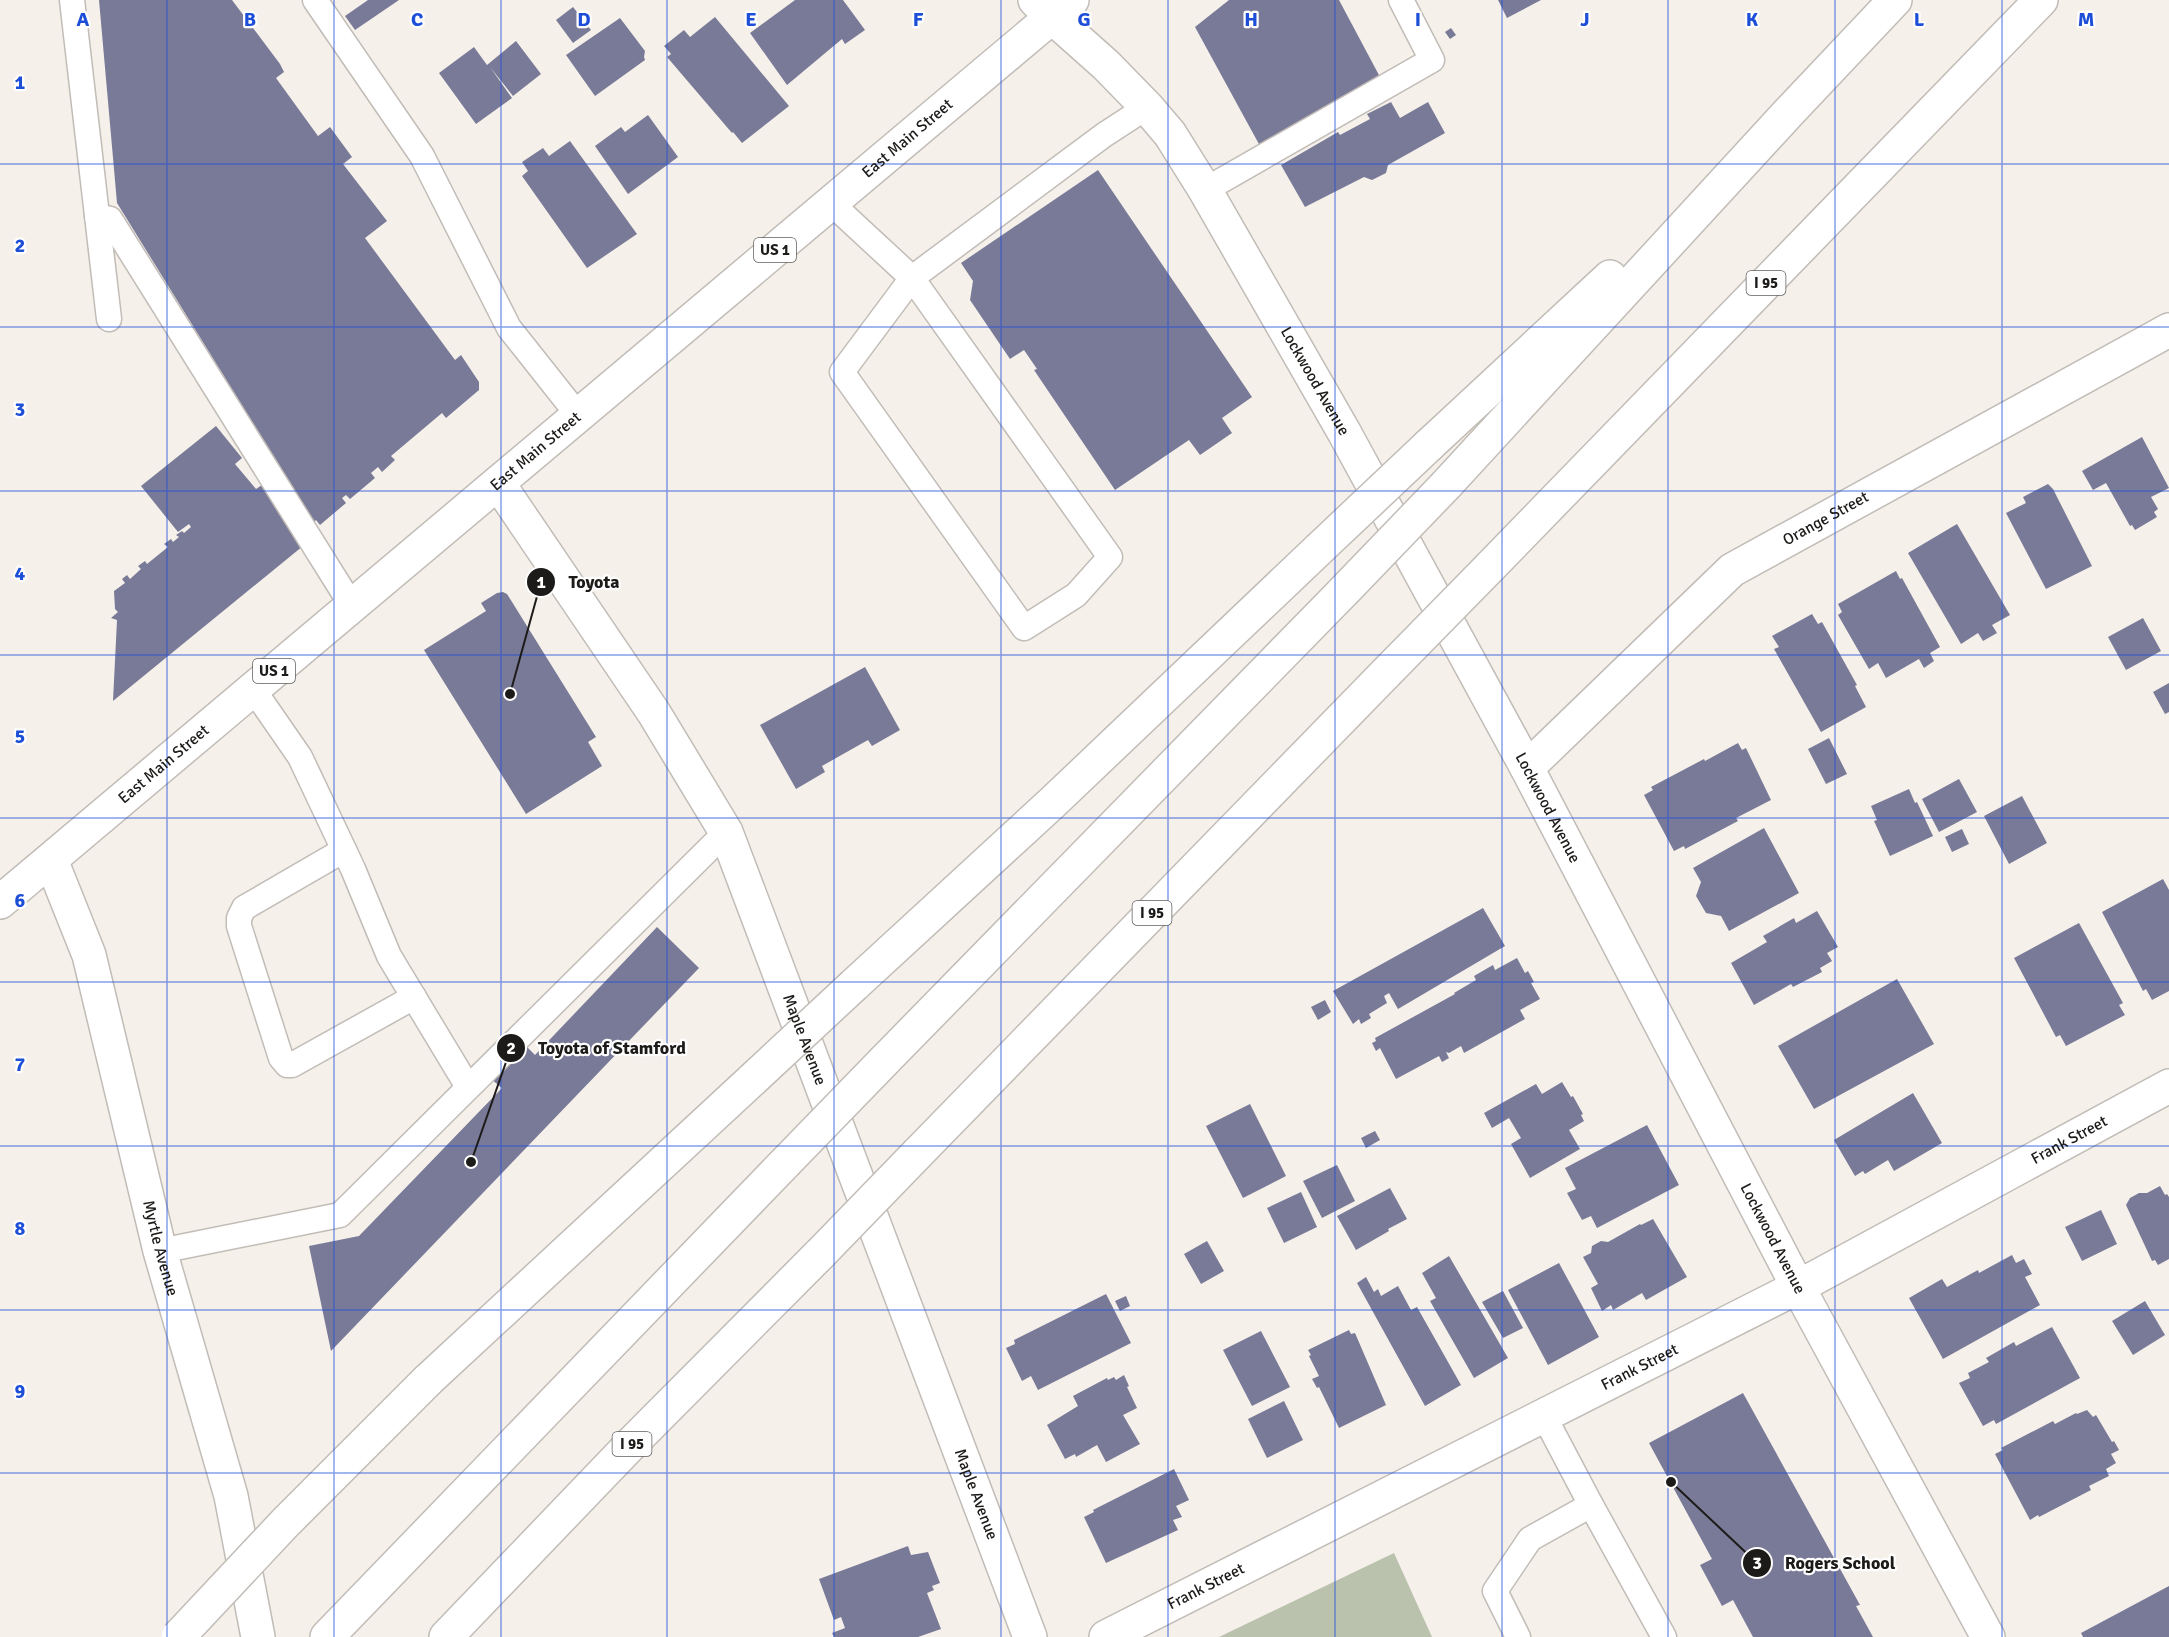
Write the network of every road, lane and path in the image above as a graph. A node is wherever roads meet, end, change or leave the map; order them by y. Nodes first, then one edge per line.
1 (72, 0) edge
2 (315, 0) edge
3 (1401, 0) edge
4 (1895, 0) edge
5 (2041, 0) edge
6 (1053, 6) edge
7 (1147, 107) junction
8 (1790, 111) junction
9 (1205, 190) junction
10 (831, 203) junction
11 (97, 216) junction
12 (912, 278) junction
13 (109, 319) dead end
14 (2169, 330) edge
15 (578, 415) junction
16 (498, 483) junction
17 (352, 606) junction
18 (253, 690) junction
19 (1527, 768) junction
20 (726, 832) junction
21 (344, 850) junction
22 (51, 860) junction
23 (0, 902) edge
24 (414, 997) junction
25 (2169, 1086) edge
26 (468, 1087) junction
27 (160, 1251) junction
28 (1798, 1287) junction
29 (1544, 1416) junction
30 (1591, 1505) junction
31 (178, 1637) edge
32 (258, 1637) edge
33 (327, 1637) edge
34 (446, 1637) edge
35 (1030, 1637) edge
36 (1106, 1637) edge
37 (1518, 1637) edge
38 (1664, 1637) edge
39 (1988, 1637) edge

1 - 11 lane
2 - 15 lane
3 - 9 lane
4 - 8 main road
5 - 34 main road, I 95, bridge
6 - 7 main road, Lockwood Avenue
6 - 10 main road, East Main Street / US 1
7 - 9 main road, Lockwood Avenue
7 - 12 lane
8 - 31 main road, bridge
8 - 33 main road, bridge
9 - 19 main road, Lockwood Avenue
10 - 12 lane
10 - 15 main road, East Main Street / US 1
11 - 13 lane
11 - 17 lane
12 - 12 lane
14 - 19 main road, Orange Street
15 - 16 main road, East Main Street / US 1
16 - 17 main road, East Main Street / US 1
16 - 20 main road, Maple Avenue
17 - 18 main road, East Main Street / US 1
18 - 21 lane
18 - 22 main road, East Main Street / US 1
19 - 28 main road, Lockwood Avenue
20 - 26 lane
20 - 35 main road, Maple Avenue
21 - 24 lane
21 - 24 lane
22 - 23 main road, East Main Street / US 1
22 - 27 main road, Myrtle Avenue
24 - 26 lane
25 - 28 main road, Frank Street
26 - 27 lane
27 - 32 main road, Myrtle Avenue
28 - 29 main road, Frank Street
28 - 39 main road, Lockwood Avenue
29 - 30 lane
29 - 36 main road, Frank Street
30 - 37 lane
30 - 38 lane

